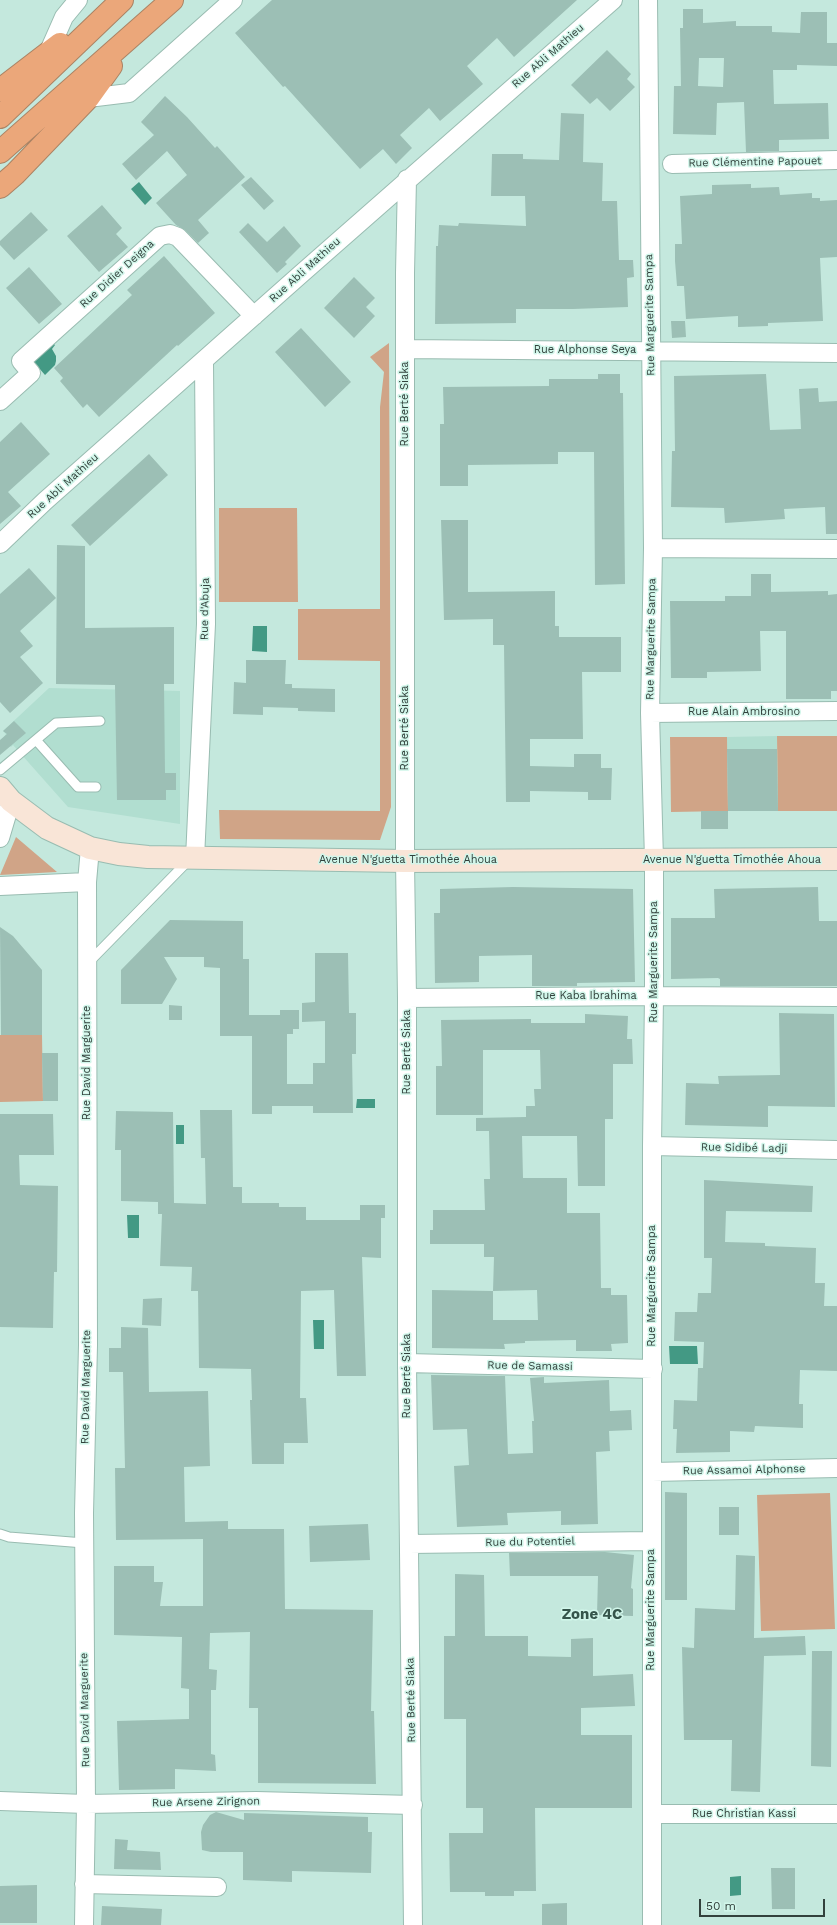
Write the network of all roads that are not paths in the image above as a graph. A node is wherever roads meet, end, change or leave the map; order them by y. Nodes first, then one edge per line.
1 (78, 0) edge
2 (122, 0) edge
3 (172, 0) edge
4 (232, 0) edge
5 (613, 0) edge
6 (648, 0) edge
7 (105, 16) junction
8 (128, 40) junction
9 (49, 51) junction
10 (0, 90) edge
11 (88, 98) junction
12 (0, 117) edge
13 (0, 152) edge
14 (837, 160) edge
15 (672, 164) dead end
16 (407, 179) junction
17 (0, 187) edge
18 (254, 316) junction
19 (405, 348) junction
20 (651, 350) junction
21 (837, 353) edge
22 (204, 360) junction
23 (0, 401) edge
24 (0, 544) edge
25 (653, 548) junction
26 (837, 549) edge
27 (837, 711) edge
28 (650, 712) junction
29 (100, 721) dead end
30 (36, 740) junction
31 (0, 770) edge
32 (96, 787) dead end
33 (6, 794) edge
34 (0, 838) edge
35 (90, 848) junction
36 (193, 858) junction
37 (837, 859) edge
38 (654, 860) junction
39 (405, 861) junction
40 (87, 882) junction
41 (0, 886) edge
42 (87, 964) junction
43 (654, 996) junction
44 (837, 997) edge
45 (407, 998) junction
46 (652, 1146) junction
47 (837, 1150) edge
48 (407, 1364) junction
49 (653, 1369) junction
50 (837, 1468) edge
51 (652, 1472) junction
52 (0, 1534) edge
53 (652, 1541) junction
54 (84, 1543) junction
55 (409, 1544) junction
56 (0, 1801) edge
57 (86, 1804) junction
58 (412, 1805) junction
59 (652, 1814) junction
60 (837, 1814) edge
61 (84, 1884) junction
62 (217, 1887) dead end
63 (84, 1925) edge
64 (413, 1925) edge
65 (652, 1925) edge

1 - 9 street
2 - 7 highway
3 - 8 highway
4 - 11 street
5 - 16 street, Rue Abli Mathieu
6 - 20 street, Rue Marguerite Sampa
7 - 9 highway
7 - 12 highway
8 - 11 highway
8 - 13 highway
9 - 10 highway
11 - 17 highway
14 - 15 street, Rue Clémentine Papouet
16 - 18 street, Rue Abli Mathieu
16 - 19 street, Rue Berté Siaka
18 - 22 street, Rue Abli Mathieu
18 - 23 street, Rue Didier Deigna
19 - 20 street, Rue Alphonse Seya
19 - 39 street, Rue Berté Siaka
20 - 21 street, Rue Alphonse Seya
20 - 25 street, Rue Marguerite Sampa
22 - 24 street, Rue Abli Mathieu
22 - 36 street, Rue d'Abuja
25 - 26 street
25 - 28 street, Rue Marguerite Sampa
27 - 28 street, Rue Alain Ambrosino
28 - 38 street, Rue Marguerite Sampa
29 - 30 lane
30 - 31 lane
30 - 32 lane
33 - 34 street
33 - 35 street, Avenue N'guetta Timothée Ahoua
35 - 36 street, Avenue N'guetta Timothée Ahoua
35 - 40 street, Rue David Marguerite
36 - 39 street, Avenue N'guetta Timothée Ahoua
36 - 42 lane
37 - 38 street, Avenue N'guetta Timothée Ahoua
38 - 39 street, Avenue N'guetta Timothée Ahoua
38 - 43 street, Rue Marguerite Sampa
39 - 45 street, Rue Berté Siaka
40 - 41 street
40 - 42 street, Rue David Marguerite
42 - 54 street, Rue David Marguerite
43 - 44 street, Rue Kaba Ibrahima
43 - 45 street, Rue Kaba Ibrahima
43 - 46 street, Rue Marguerite Sampa
45 - 48 street, Rue Berté Siaka
46 - 47 street, Rue Sidibé Ladji
46 - 49 street, Rue Marguerite Sampa
48 - 49 street, Rue de Samassi
48 - 55 street, Rue Berté Siaka
49 - 51 street, Rue Marguerite Sampa
50 - 51 street, Rue Assamoi Alphonse
51 - 53 street, Rue Marguerite Sampa
52 - 54 lane
53 - 55 street, Rue du Potentiel
53 - 59 street, Rue Marguerite Sampa
54 - 57 street, Rue David Marguerite
55 - 58 street, Rue Berté Siaka
56 - 57 street, Rue Arsene Zirignon
57 - 58 street, Rue Arsene Zirignon
57 - 61 street, Rue David Marguerite
58 - 64 street, Rue Berté Siaka
59 - 60 street, Rue Christian Kassi
59 - 65 street, Rue Marguerite Sampa
61 - 62 street
61 - 63 street, Rue David Marguerite

